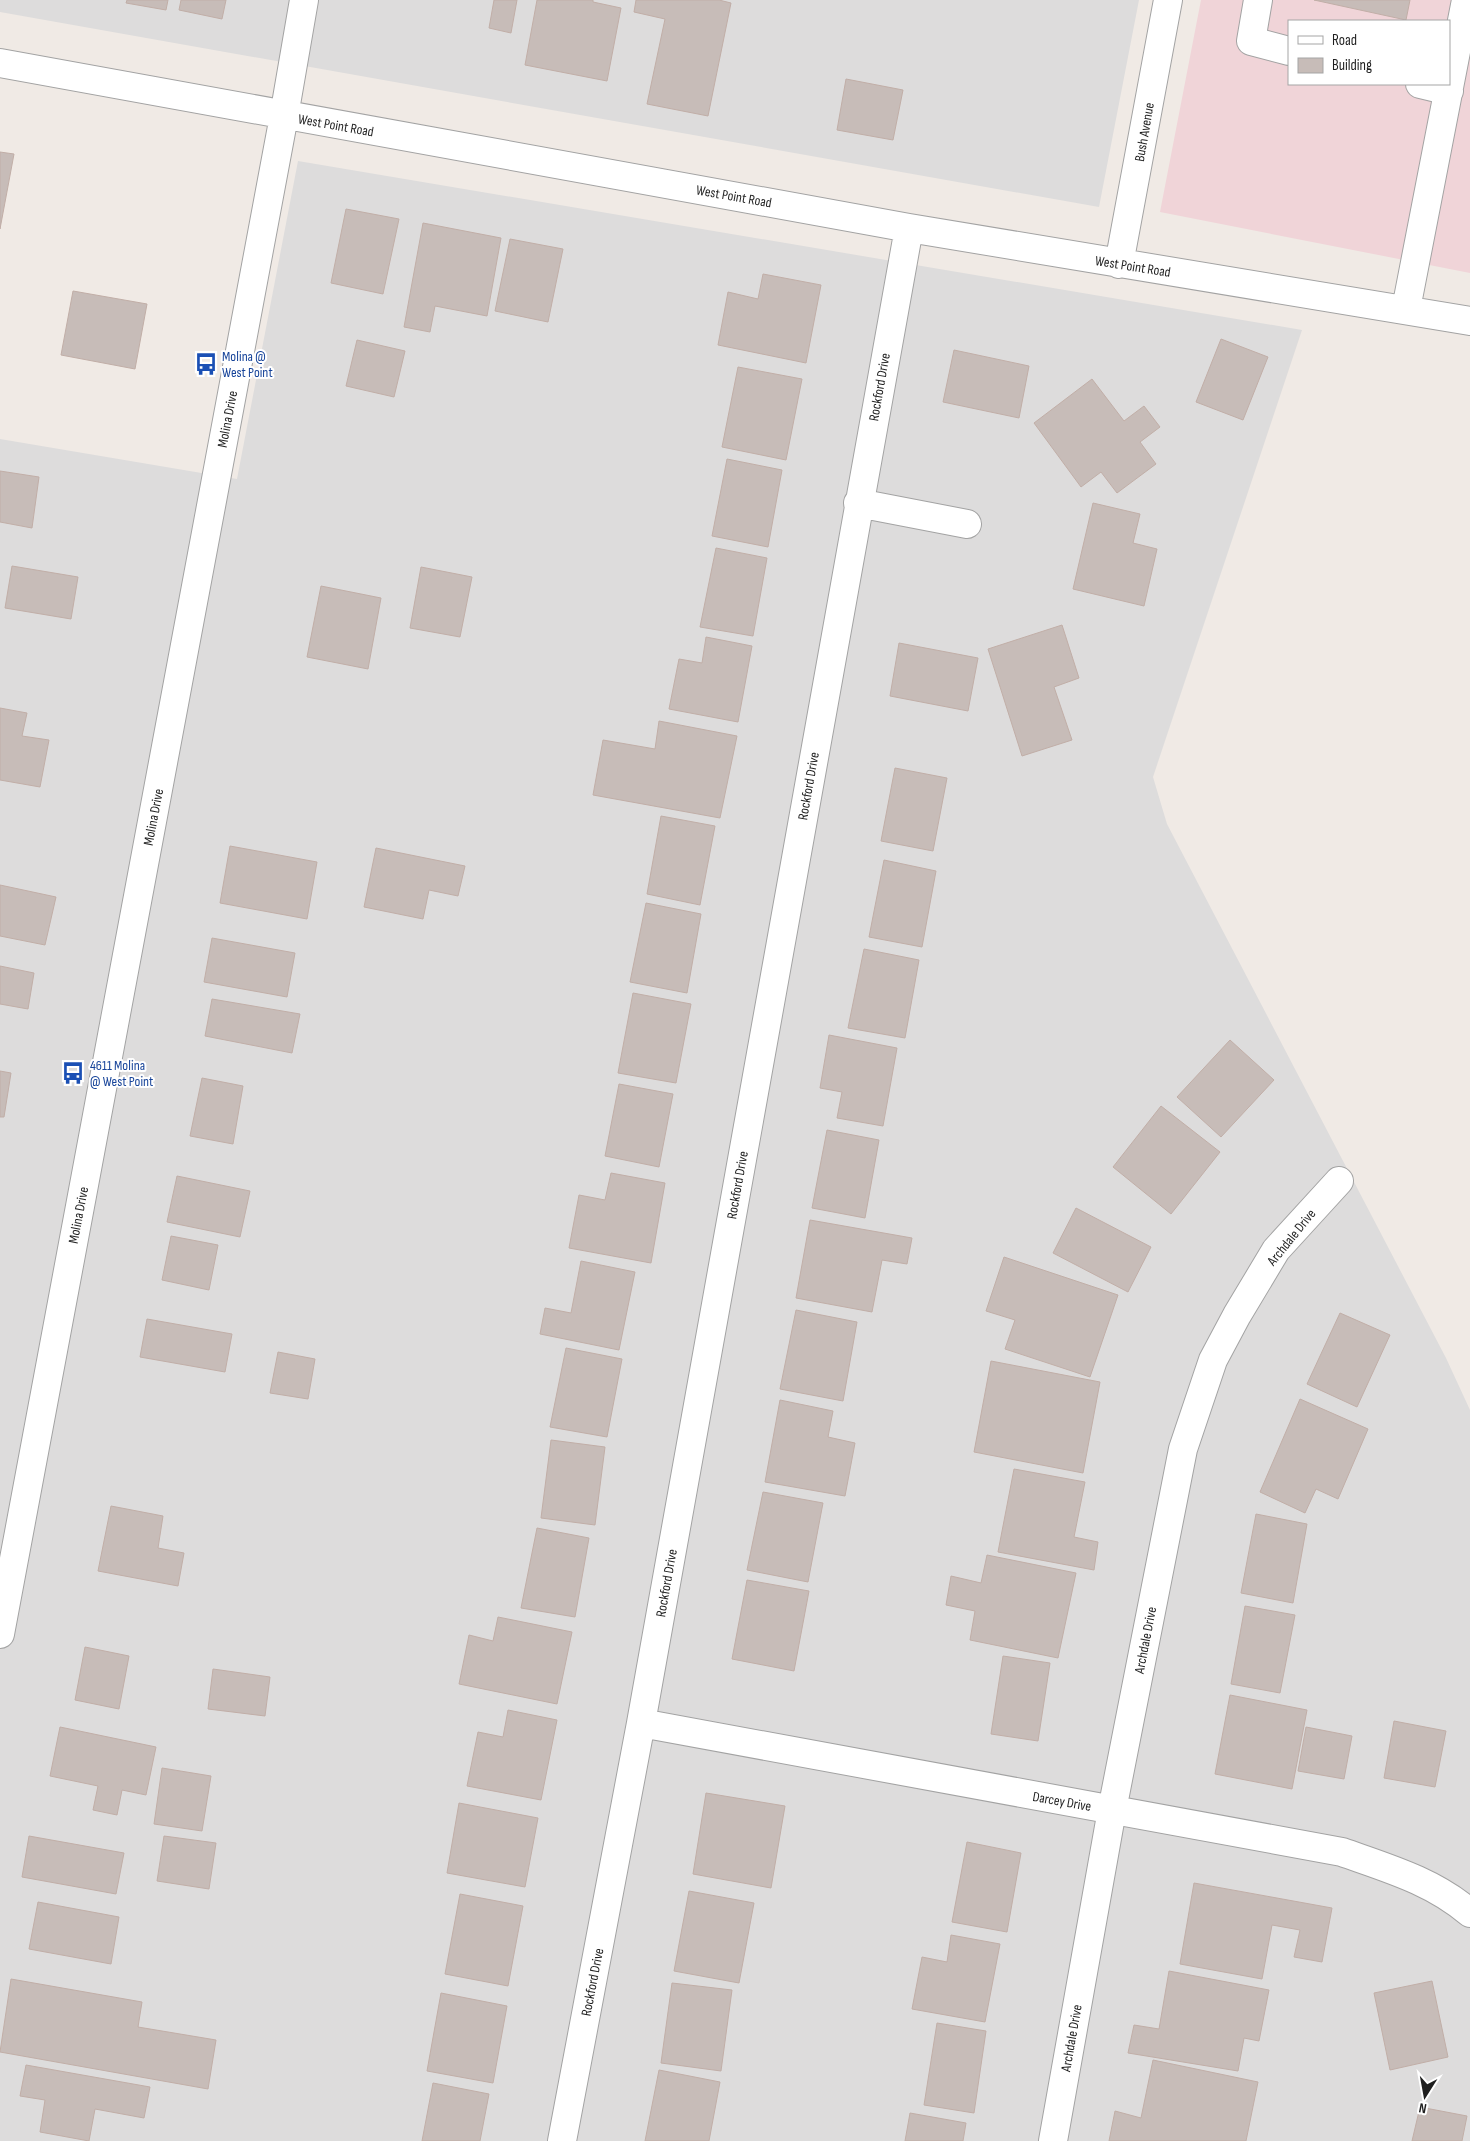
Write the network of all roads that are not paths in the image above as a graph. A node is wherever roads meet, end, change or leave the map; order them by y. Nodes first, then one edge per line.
1 (304, 0) edge
2 (1168, 0) edge
3 (1258, 0) edge
4 (1466, 0) edge
5 (1288, 50) edge
6 (0, 63) edge
7 (1424, 85) edge
8 (1449, 91) junction
9 (284, 116) junction
10 (908, 228) junction
11 (1119, 264) junction
12 (1406, 309) junction
13 (1470, 321) edge
14 (858, 503) junction
15 (967, 524) dead end
16 (1340, 1181) dead end
17 (0, 1634) edge
18 (641, 1723) junction
19 (1112, 1810) junction
20 (1470, 1913) edge
21 (562, 2141) edge
22 (1053, 2141) edge

1 - 9 street, Molina Drive
2 - 11 street, Bush Avenue
3 - 5 street
4 - 8 street
6 - 9 street, West Point Road
7 - 8 street
8 - 12 street
9 - 10 street, West Point Road
9 - 17 street, Molina Drive
10 - 11 street, West Point Road
10 - 14 street, Rockford Drive
11 - 12 street, West Point Road
12 - 13 street, West Point Road
14 - 15 street
14 - 18 street, Rockford Drive
16 - 19 street, Archdale Drive
18 - 19 street, Darcey Drive
18 - 21 street, Rockford Drive
19 - 20 street, Darcey Drive
19 - 22 street, Archdale Drive

